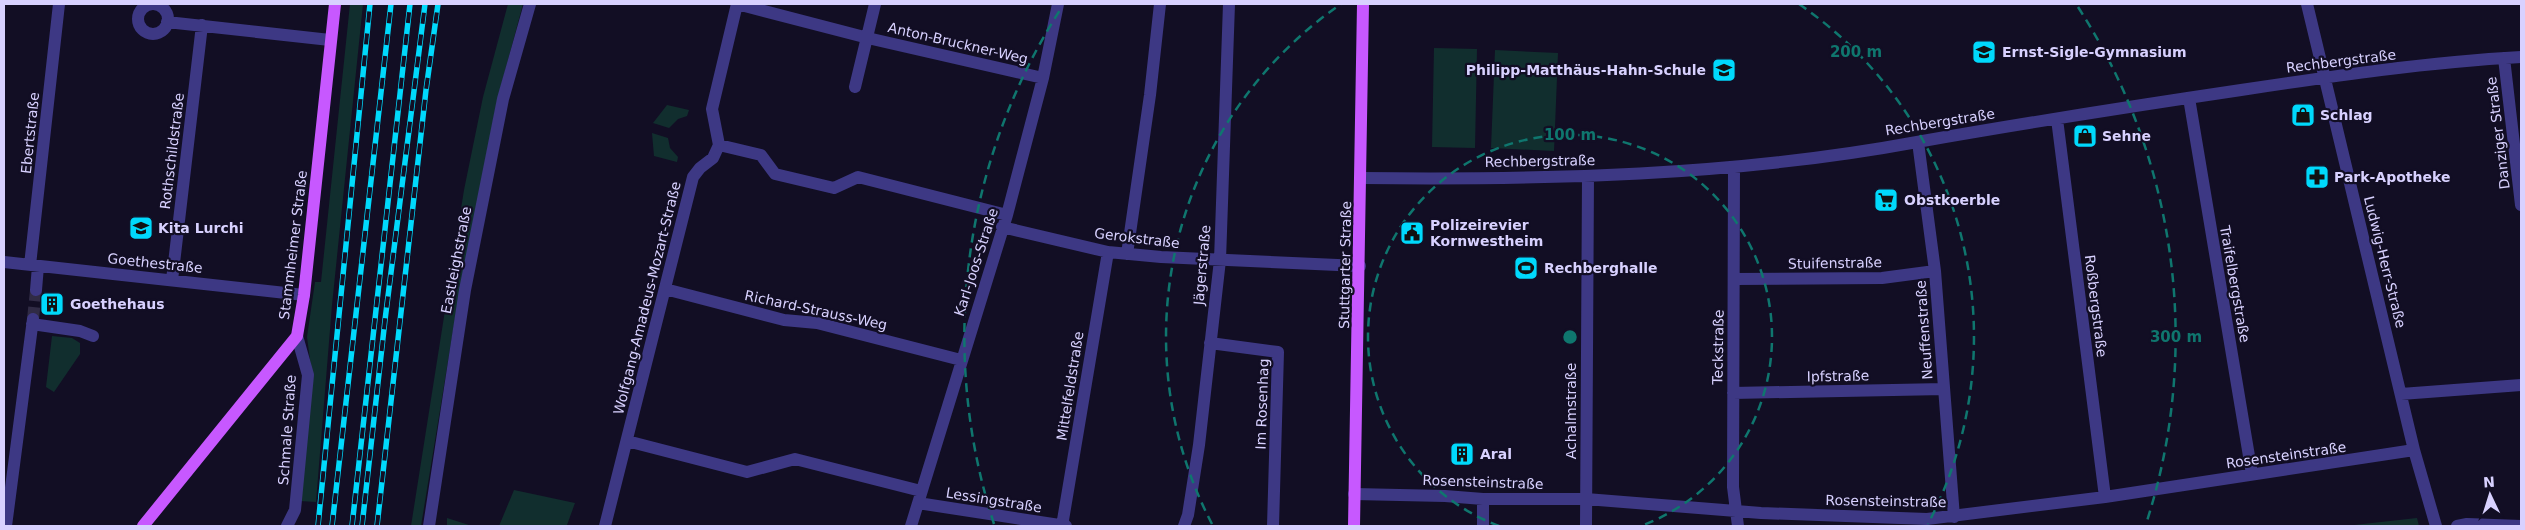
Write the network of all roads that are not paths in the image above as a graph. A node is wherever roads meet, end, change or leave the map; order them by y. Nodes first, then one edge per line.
1 (60, 4) edge
2 (335, 4) edge
3 (530, 4) edge
4 (737, 4) edge
5 (875, 4) edge
6 (1058, 4) edge
7 (1160, 4) edge
8 (1229, 4) edge
9 (1364, 4) edge
10 (2307, 4) edge
11 (167, 22) dead end
12 (202, 25) junction
13 (866, 38) junction
14 (330, 40) junction
15 (2521, 57) edge
16 (2504, 58) junction
17 (1043, 78) junction
18 (2324, 78) junction
19 (855, 87) dead end
20 (2189, 98) junction
21 (2057, 119) junction
22 (1918, 142) junction
23 (719, 145) junction
24 (1734, 167) junction
25 (1588, 177) junction
26 (1361, 178) junction
27 (2521, 205) edge
28 (1005, 221) junction
29 (1108, 252) junction
30 (1127, 254) junction
31 (1220, 260) junction
32 (4, 262) edge
33 (34, 265) junction
34 (1360, 266) junction
35 (1935, 271) junction
36 (1734, 279) junction
37 (172, 280) junction
38 (665, 289) junction
39 (36, 290) tunnel mouth
40 (304, 295) junction
41 (93, 336) dead end
42 (297, 336) junction
43 (1210, 343) junction
44 (961, 360) junction
45 (2521, 385) edge
46 (1944, 389) junction
47 (1733, 393) junction
48 (2402, 394) junction
49 (627, 441) junction
50 (2414, 450) junction
51 (2252, 474) junction
52 (921, 491) junction
53 (1354, 494) junction
54 (2105, 497) junction
55 (1483, 499) junction
56 (1586, 500) junction
57 (918, 503) junction
58 (1736, 510) junction
59 (1962, 520) edge
60 (605, 524) edge
61 (1046, 524) edge
62 (6, 526) edge
63 (143, 526) edge
64 (287, 526) edge
65 (429, 526) edge
66 (911, 526) edge
67 (1062, 526) edge
68 (1066, 526) edge
69 (1184, 526) edge
70 (1274, 526) edge
71 (1354, 526) edge
72 (1483, 526) edge
73 (1586, 526) edge
74 (1738, 526) edge
75 (2436, 526) edge
76 (2457, 526) edge
77 (2521, 526) edge

1 - 33 street, Ebertstraße
2 - 14 main road, Stammheimer Straße
3 - 65 street, Eastleighstraße
4 - 13 street, Anton-Bruckner-Weg
4 - 23 street
5 - 13 street, Anton-Bruckner-Weg
6 - 17 street, Karl-Joos-Straße
7 - 30 street
8 - 31 street, Jägerstraße
9 - 26 main road, Stuttgarter Straße
10 - 18 street, Ludwig-Herr-Straße
11 - 12 street
12 - 14 street
12 - 37 street, Rothschildstraße
13 - 17 street, Anton-Bruckner-Weg
13 - 19 street, Anton-Bruckner-Weg
14 - 40 main road, Stammheimer Straße
15 - 16 street, Rechbergstraße
16 - 18 street, Rechbergstraße
16 - 27 street, Danziger Straße
17 - 28 street, Karl-Joos-Straße
18 - 20 street, Rechbergstraße
18 - 48 street, Ludwig-Herr-Straße
20 - 21 street, Rechbergstraße
20 - 51 street, Traifelbergstraße
21 - 22 street, Rechbergstraße
21 - 54 street, Roßbergstraße
22 - 24 street, Rechbergstraße
22 - 35 street, Neuffenstraße
23 - 28 street, Gerokstraße
23 - 38 street, Wolfgang-Amadeus-Mozart-Straße
24 - 25 street, Rechbergstraße
24 - 36 street, Teckstraße
25 - 26 street, Rechbergstraße
25 - 56 street, Achalmstraße
26 - 34 main road, Stuttgarter Straße
28 - 29 street, Gerokstraße
28 - 44 street, Karl-Joos-Straße
29 - 30 street, Gerokstraße
29 - 67 street, Mittelfeldstraße
30 - 31 street, Gerokstraße
31 - 34 street, Gerokstraße
31 - 43 street, Jägerstraße
32 - 33 street, Goethestraße
33 - 37 street, Goethestraße
33 - 39 street, Ebertstraße
34 - 53 main road, Stuttgarter Straße
35 - 36 street, Stuifenstraße
35 - 46 street, Neuffenstraße
36 - 47 street, Teckstraße
37 - 40 street, Goethestraße
38 - 44 street, Richard-Strauss-Weg
38 - 49 street, Wolfgang-Amadeus-Mozart-Straße
40 - 42 main road, Stammheimer Straße
41 - 62 street
42 - 63 main road, Stammheimer Straße
42 - 64 street, Schmale Straße
43 - 69 street, Jägerstraße
43 - 70 street, Im Rosenhag
44 - 52 street, Karl-Joos-Straße
45 - 48 street
46 - 47 street, Ipfstraße
46 - 59 street, Neuffenstraße
47 - 58 street, Teckstraße
48 - 50 street, Ludwig-Herr-Straße
49 - 52 street
49 - 60 street, Wolfgang-Amadeus-Mozart-Straße
50 - 51 street, Rosensteinstraße
50 - 75 street, Ludwig-Herr-Straße
51 - 54 street, Rosensteinstraße
52 - 57 street, Karl-Joos-Straße
53 - 55 street, Rosensteinstraße
53 - 71 main road, Stuttgarter Straße
54 - 59 street, Rosensteinstraße
55 - 56 street, Rosensteinstraße
55 - 72 street
56 - 58 street, Rosensteinstraße
56 - 73 street, Achalmstraße
57 - 61 street, Lessingstraße
57 - 66 street, Karl-Joos-Straße
58 - 59 street, Rosensteinstraße
58 - 74 street, Teckstraße
61 - 67 street, Lessingstraße
67 - 68 street, Lessingstraße
76 - 77 street

